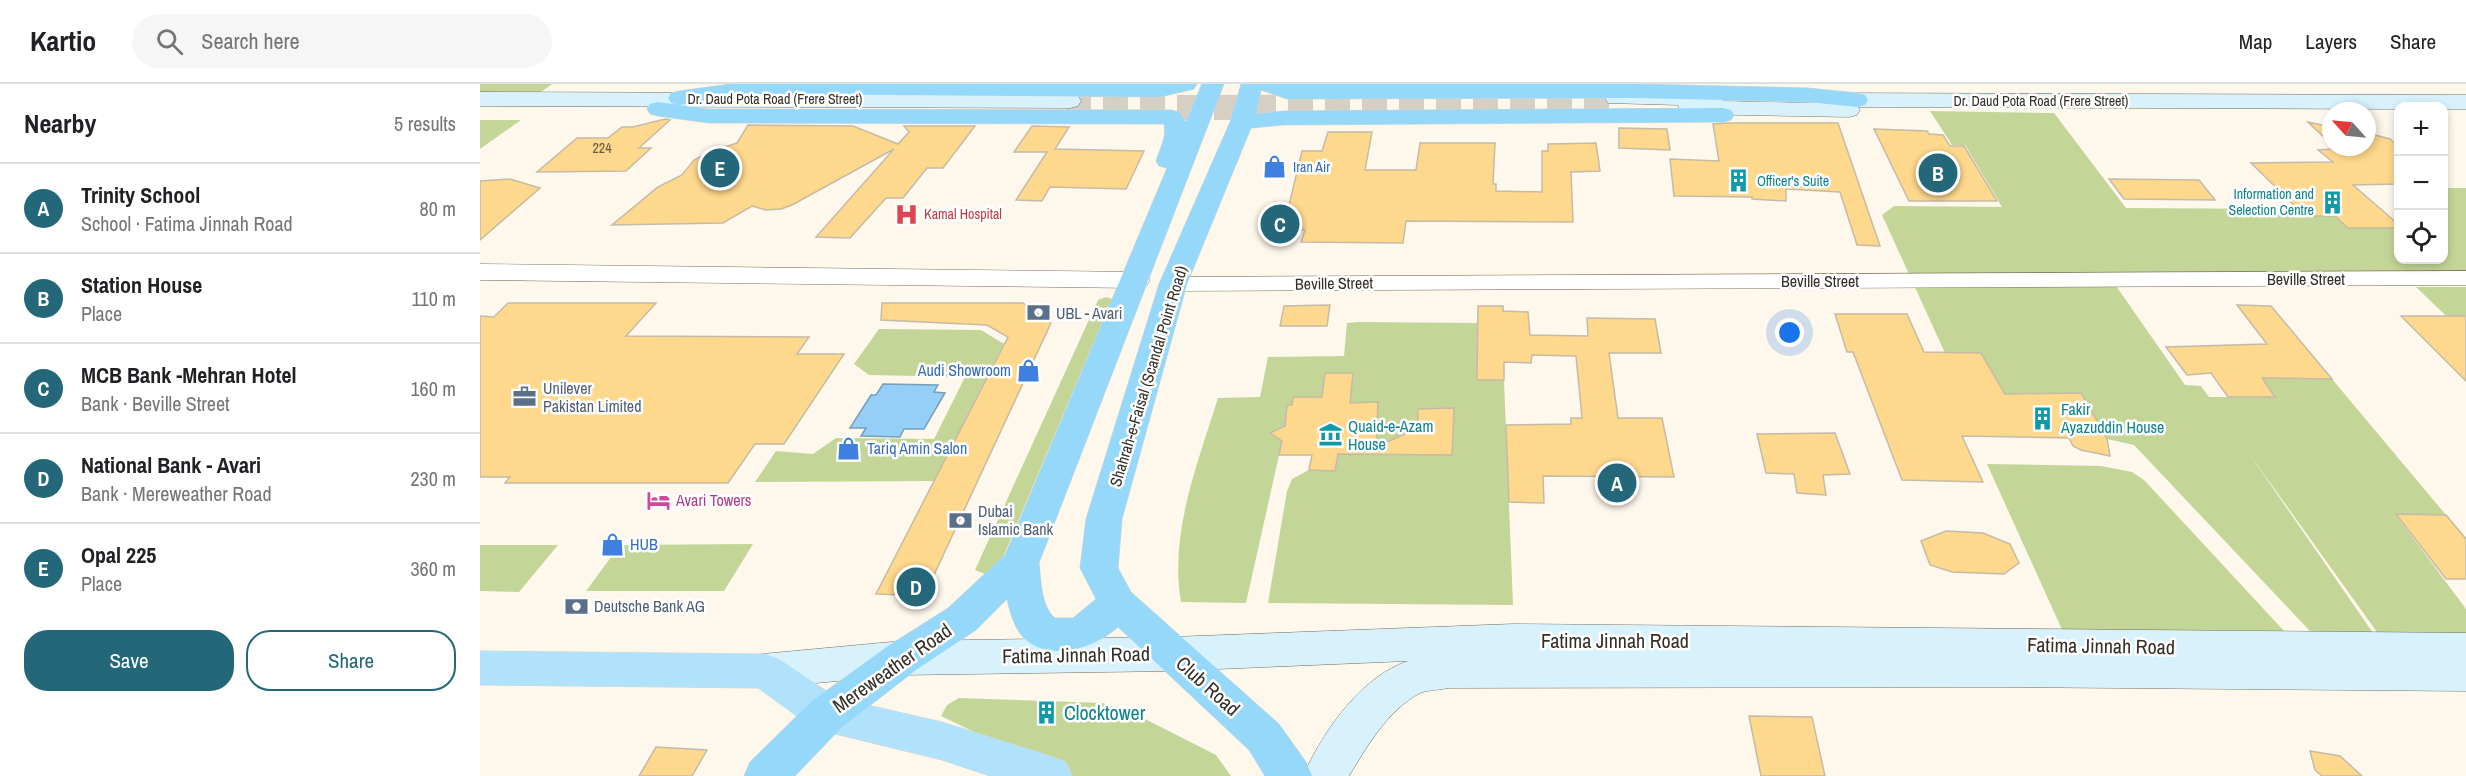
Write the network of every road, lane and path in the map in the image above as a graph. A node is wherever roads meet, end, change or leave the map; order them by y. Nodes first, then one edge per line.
1 (1186, 84) edge
2 (1213, 84) edge
3 (1252, 84) edge
4 (1264, 84) edge
5 (679, 98) junction
6 (480, 99) edge
7 (1857, 100) junction
8 (2466, 102) edge
9 (480, 109) edge
10 (658, 109) junction
11 (1818, 109) junction
12 (2322, 115) edge
13 (2376, 116) edge
14 (2394, 116) edge
15 (2448, 116) edge
16 (2466, 116) edge
17 (1171, 117) junction
18 (1242, 122) junction
19 (1165, 201) junction
20 (480, 272) edge
21 (2466, 278) edge
22 (1136, 280) junction
23 (1173, 284) junction
24 (1020, 563) junction
25 (1117, 603) junction
26 (2466, 650) edge
27 (1171, 654) junction
28 (902, 658) junction
29 (480, 668) edge
30 (764, 671) junction
31 (2466, 674) edge
32 (827, 714) junction
33 (766, 776) edge
34 (1050, 776) edge
35 (1290, 776) edge
36 (1325, 776) edge

1 - 5 highway
1 - 17 highway
2 - 19 highway
3 - 18 highway, Shahrah-e-Faisal (Scandal Point Road)
4 - 7 highway
5 - 6 main road, Dr. Daud Pota Road (Frere Street)
5 - 10 main road, Dr. Daud Pota Road (Frere Street)
7 - 8 main road, Dr. Daud Pota Road (Frere Street)
7 - 11 main road, Dr. Daud Pota Road (Frere Street)
9 - 10 main road, Dr. Daud Pota Road (Frere Street)
10 - 17 highway
11 - 12 main road, Dr. Daud Pota Road (Frere Street)
11 - 18 highway
13 - 14 main road
15 - 16 main road
17 - 19 highway
18 - 23 highway, Shahrah-e-Faisal (Scandal Point Road)
19 - 22 highway
20 - 22 street
21 - 23 street, Beville Street
22 - 24 highway
23 - 25 highway, Shahrah-e-Faisal (Scandal Point Road)
24 - 25 highway
24 - 28 highway, Mereweather Road
25 - 27 highway, Club Road
26 - 27 main road, Fatima Jinnah Road
27 - 28 main road, Fatima Jinnah Road
27 - 35 highway, Club Road
28 - 30 main road, Fatima Jinnah Road
28 - 32 highway, Mereweather Road
29 - 30 main road
30 - 32 main road
31 - 36 main road, Fatima Jinnah Road
32 - 33 highway, Mereweather Road
32 - 34 main road

